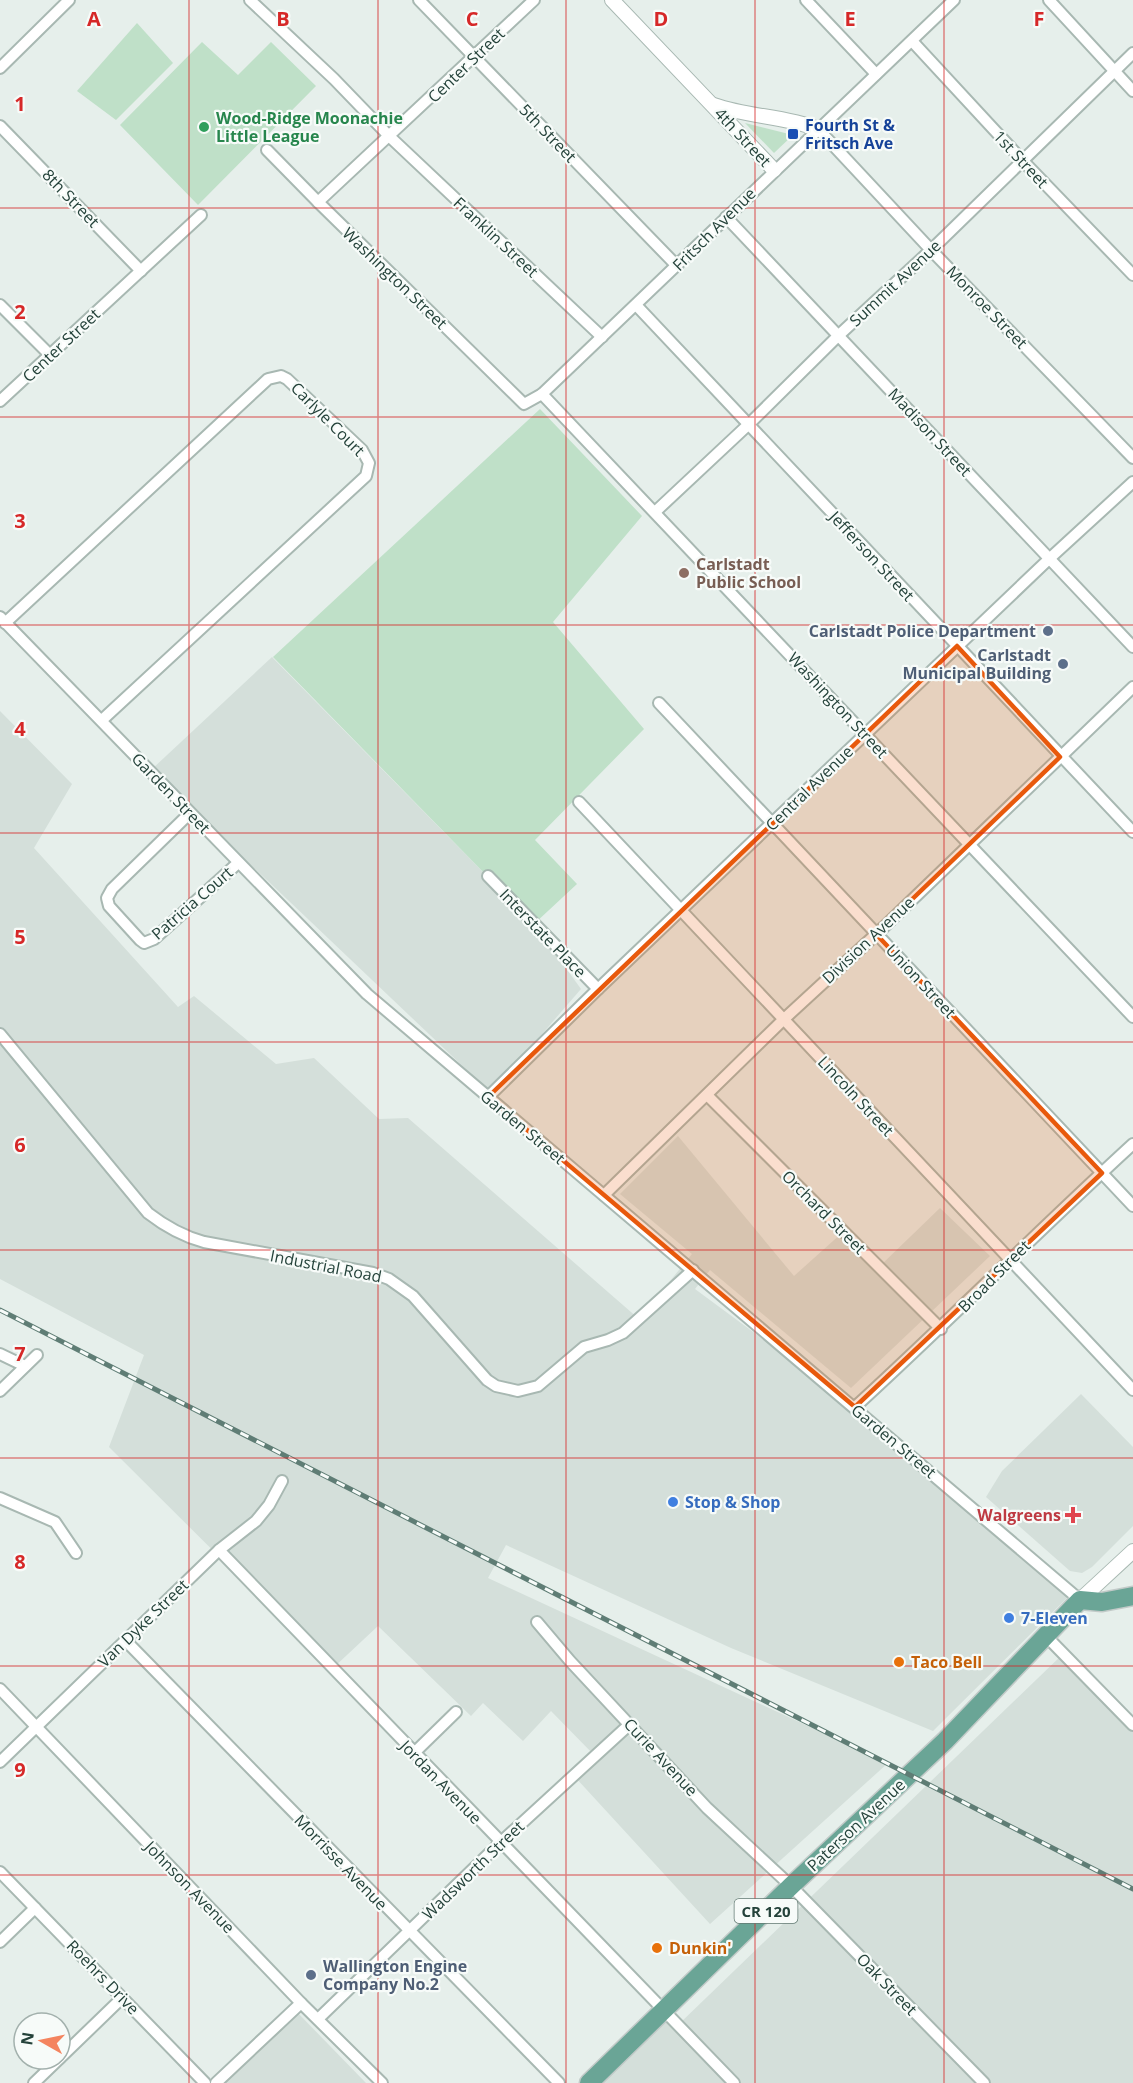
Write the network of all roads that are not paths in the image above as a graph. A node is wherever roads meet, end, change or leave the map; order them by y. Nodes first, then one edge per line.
1 (250, 0) edge
2 (419, 0) edge
3 (534, 0) edge
4 (612, 0) edge
5 (806, 0) edge
6 (954, 0) edge
7 (1049, 0) edge
8 (63, 2) edge
9 (912, 41) junction
10 (1133, 53) edge
11 (474, 57) junction
12 (0, 68) edge
13 (1114, 71) junction
14 (876, 74) junction
15 (1133, 91) edge
16 (712, 104) junction
17 (0, 126) edge
18 (818, 129) junction
19 (390, 137) junction
20 (267, 150) dead end
21 (1022, 160) junction
22 (774, 170) junction
23 (318, 202) junction
24 (201, 215) dead end
25 (726, 217) junction
26 (931, 250) junction
27 (677, 266) junction
28 (141, 271) junction
29 (1133, 275) edge
30 (0, 305) edge
31 (636, 305) junction
32 (839, 335) junction
33 (602, 337) junction
34 (50, 355) junction
35 (542, 393) junction
36 (0, 401) edge
37 (524, 404) joint
38 (749, 424) junction
39 (1133, 458) edge
40 (1133, 482) edge
41 (655, 512) junction
42 (1049, 559) junction
43 (3, 620) edge
44 (957, 646) junction
45 (1133, 647) edge
46 (1133, 687) edge
47 (659, 703) dead end
48 (102, 720) junction
49 (865, 735) junction
50 (1060, 757) junction
51 (579, 802) dead end
52 (190, 813) junction
53 (773, 823) junction
54 (1133, 832) edge
55 (969, 844) junction
56 (238, 863) junction
57 (488, 876) dead end
58 (681, 911) junction
59 (876, 933) junction
60 (598, 989) junction
61 (1133, 1017) edge
62 (783, 1020) junction
63 (0, 1034) edge
64 (706, 1095) junction
65 (488, 1097) junction
66 (1133, 1144) edge
67 (1102, 1173) junction
68 (604, 1195) junction
69 (1133, 1206) edge
70 (1009, 1260) junction
71 (693, 1270) junction
72 (941, 1329) junction
73 (0, 1354) edge
74 (37, 1355) dead end
75 (25, 1366) junction
76 (1133, 1390) edge
77 (0, 1391) edge
78 (855, 1407) junction
79 (282, 1481) dead end
80 (0, 1498) edge
81 (219, 1550) junction
82 (1133, 1551) edge
83 (76, 1553) dead end
84 (1133, 1596) edge
85 (1080, 1600) junction
86 (537, 1622) dead end
87 (1046, 1636) junction
88 (125, 1640) junction
89 (0, 1689) edge
90 (456, 1712) dead end
91 (630, 1724) junction
92 (1133, 1725) edge
93 (35, 1727) junction
94 (414, 1753) junction
95 (0, 1762) edge
96 (500, 1843) junction
97 (0, 1872) edge
98 (791, 1886) junction
99 (35, 1908) junction
100 (409, 1931) junction
101 (0, 1942) edge
102 (122, 1998) junction
103 (301, 2003) junction
104 (664, 2012) junction
105 (318, 2019) junction
106 (72, 2046) edge
107 (46, 2071) edge
108 (34, 2083) edge
109 (206, 2083) edge
110 (216, 2083) edge
111 (382, 2083) edge
112 (559, 2083) edge
113 (590, 2083) edge
114 (734, 2083) edge
115 (984, 2083) edge

1 - 19 street, Franklin Street
2 - 11 street, 5th Street
3 - 11 street, Center Street
4 - 16 street, 4th Street
5 - 14 street
6 - 9 street, Fritsch Avenue
7 - 13 street
8 - 12 street
9 - 14 street, Fritsch Avenue
9 - 21 street, 1st Street
10 - 13 street, Summit Avenue
11 - 19 street, Center Street
11 - 27 street, 5th Street
13 - 15 street
13 - 21 street, Summit Avenue
14 - 18 street, Fritsch Avenue
16 - 18 street, 4th Street
16 - 22 street, 4th Street
17 - 28 street, 8th Street
18 - 22 street, Fritsch Avenue
18 - 26 street, Monroe Street
19 - 23 street, Center Street
19 - 33 street, Franklin Street
20 - 23 street, Washington Street
21 - 26 street, Summit Avenue
21 - 29 street, 1st Street
22 - 25 street, Fritsch Avenue
23 - 37 street, Washington Street
24 - 28 street, Center Street
25 - 27 street, Fritsch Avenue
25 - 32 street, Madison Street
26 - 32 street, Summit Avenue
26 - 39 street, Monroe Street
27 - 31 street, Fritsch Avenue
28 - 34 street, Center Street
30 - 34 street
31 - 33 street, Fritsch Avenue
31 - 38 street, Jefferson Street
32 - 38 street, Summit Avenue
32 - 42 street, Madison Street
33 - 35 street, Fritsch Avenue
34 - 36 street, Center Street
35 - 37 street, Fritsch Avenue
35 - 41 street, Washington Street
38 - 41 street, Summit Avenue
38 - 44 street, Jefferson Street
40 - 42 street, Central Avenue
41 - 49 street, Washington Street
42 - 44 street, Central Avenue
42 - 45 street, Madison Street
43 - 48 street, Garden Street
43 - 48 street, Carlyle Court
44 - 49 street, Central Avenue
44 - 50 street, Jefferson Street
46 - 50 street, Division Avenue
47 - 53 street, Union Street
48 - 52 street, Garden Street
49 - 53 street, Central Avenue
49 - 55 street, Washington Street
50 - 54 street, Jefferson Street
50 - 55 street, Division Avenue
51 - 58 street, Lincoln Street
52 - 56 street, Garden Street
52 - 56 street, Patricia Court
53 - 58 street, Central Avenue
53 - 59 street, Union Street
55 - 59 street, Division Avenue
55 - 61 street, Washington Street
56 - 65 street, Garden Street
57 - 60 street, Interstate Place
58 - 60 street, Central Avenue
58 - 62 street, Lincoln Street
59 - 62 street, Division Avenue
59 - 67 street, Union Street
60 - 65 street, Central Avenue
62 - 64 street, Division Avenue
62 - 70 street, Lincoln Street
63 - 71 street, Industrial Road
64 - 68 street, Division Avenue
64 - 72 street, Orchard Street
65 - 68 street, Garden Street
66 - 67 street, Broad Street
67 - 69 street, Union Street
67 - 70 street, Broad Street
68 - 71 street, Garden Street
70 - 72 street, Broad Street
70 - 76 street, Lincoln Street
71 - 78 street, Garden Street
72 - 78 street, Broad Street
73 - 75 street
74 - 75 street
75 - 77 street
78 - 85 street, Garden Street
79 - 81 street, Van Dyke Street
80 - 83 street
81 - 88 street, Van Dyke Street
81 - 94 street, Jordan Avenue
82 - 85 street
84 - 85 main road
85 - 87 main road, Paterson Avenue / CR 120
86 - 91 street, Curie Avenue
87 - 92 street
87 - 98 main road, Paterson Avenue / CR 120
88 - 93 street, Van Dyke Street
88 - 100 street, Morrisse Avenue
89 - 93 street, Johnson Avenue
90 - 94 street
91 - 96 street, Wadsworth Street
91 - 98 street, Curie Avenue
93 - 95 street, Van Dyke Street
93 - 103 street, Johnson Avenue
94 - 96 street, Jordan Avenue
96 - 100 street, Wadsworth Street
96 - 104 street, Jordan Avenue
97 - 99 street, Roehrs Drive
98 - 104 main road, Paterson Avenue / CR 120
98 - 115 street, Oak Street
99 - 101 street
99 - 102 street, Roehrs Drive
100 - 105 street, Wadsworth Street
100 - 112 street, Morrisse Avenue
102 - 106 street
102 - 109 street, Roehrs Drive
103 - 105 street, Johnson Avenue
103 - 110 street
104 - 113 main road, Paterson Avenue / CR 120
104 - 114 street, Jordan Avenue
105 - 111 street, Johnson Avenue
107 - 108 street

